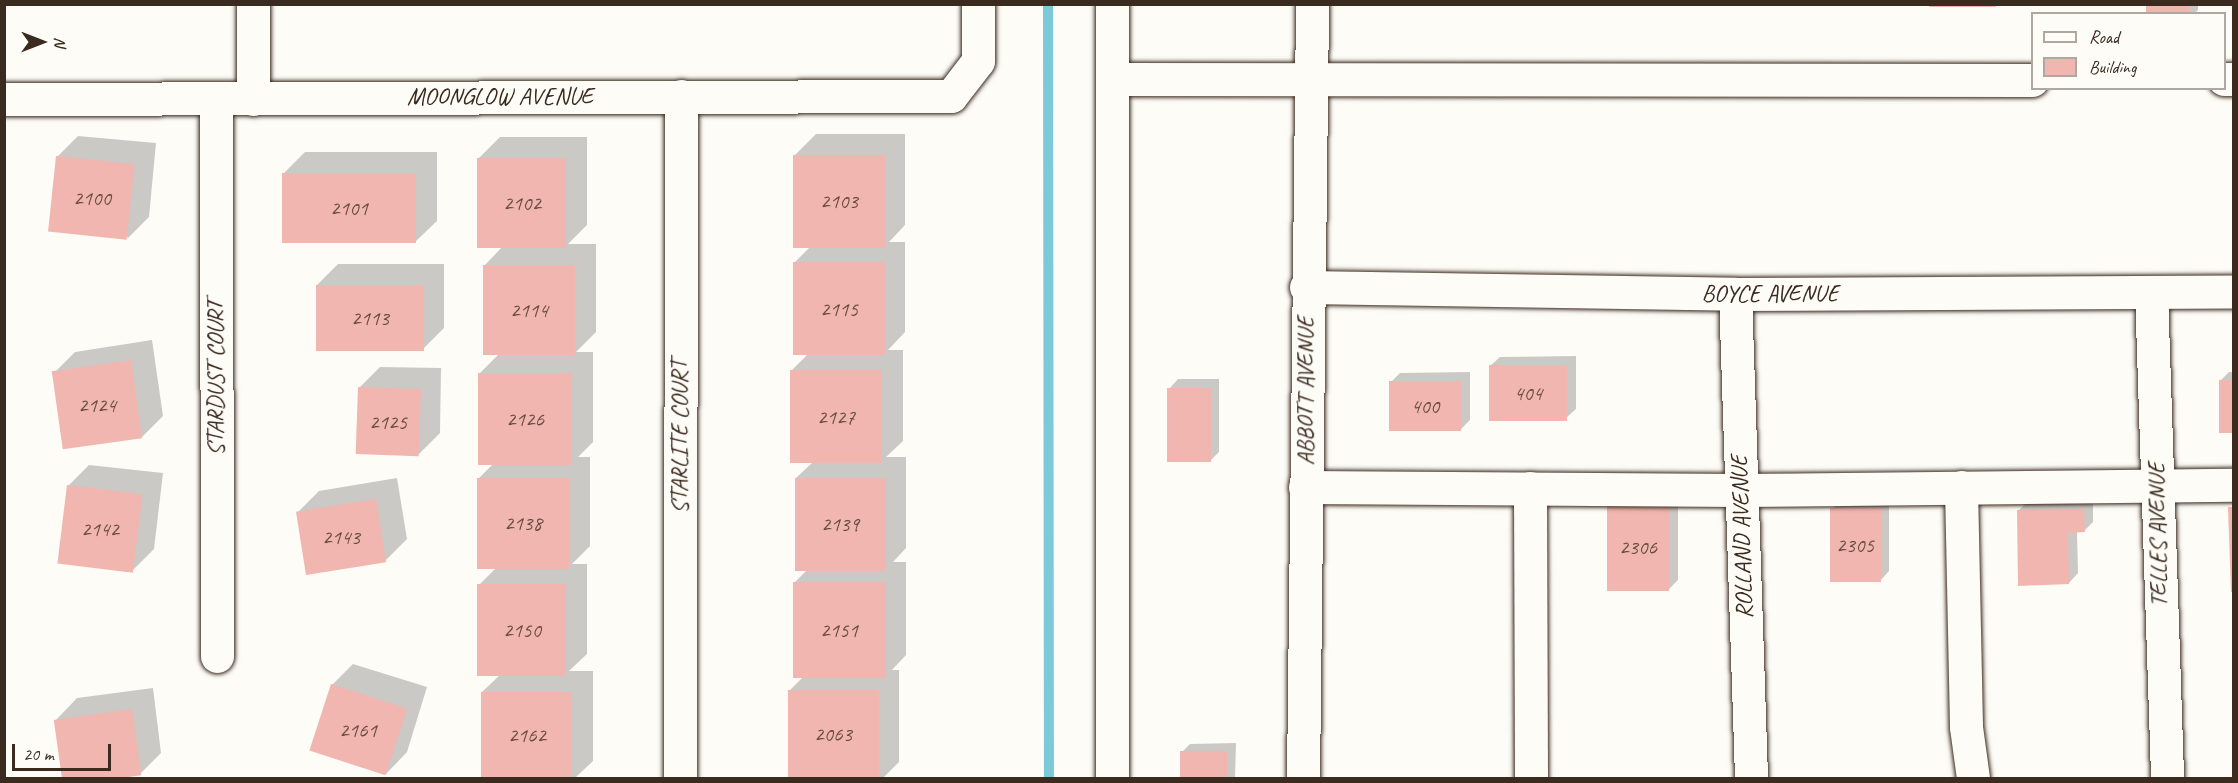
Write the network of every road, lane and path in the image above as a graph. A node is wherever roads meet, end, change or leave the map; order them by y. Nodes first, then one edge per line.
1 (254, 4) edge
2 (978, 4) edge
3 (1112, 4) edge
4 (1312, 4) edge
5 (1113, 79) junction
6 (2031, 80) edge
7 (1311, 81) junction
8 (681, 96) junction
9 (4, 99) edge
10 (253, 99) junction
11 (216, 100) junction
12 (1306, 287) junction
13 (2234, 291) edge
14 (2151, 292) junction
15 (1735, 294) junction
16 (2234, 484) edge
17 (2156, 485) junction
18 (1305, 487) junction
19 (1961, 487) junction
20 (1530, 488) junction
21 (1740, 490) junction
22 (217, 656) dead end
23 (680, 778) edge
24 (1112, 778) edge
25 (1303, 778) edge
26 (1531, 778) edge
27 (1751, 778) edge
28 (1973, 778) edge
29 (2167, 778) edge

1 - 10 street
2 - 8 street, MOONGLOW AVENUE
3 - 5 street
4 - 7 street, ABBOTT AVENUE
5 - 7 street
5 - 24 street
6 - 7 street
7 - 12 street, ABBOTT AVENUE
8 - 10 street, MOONGLOW AVENUE
8 - 23 street, STARLITE COURT
9 - 11 street, MOONGLOW AVENUE
10 - 11 street, MOONGLOW AVENUE
11 - 22 street, STARDUST COURT
12 - 15 street, BOYCE AVENUE
12 - 18 street, ABBOTT AVENUE
13 - 14 street, BOYCE AVENUE
14 - 15 street, BOYCE AVENUE
14 - 17 street, TELLES AVENUE
15 - 21 street, ROLLAND AVENUE
16 - 17 street
17 - 19 street
17 - 29 street, TELLES AVENUE
18 - 20 street
18 - 25 street, ABBOTT AVENUE
19 - 21 street
19 - 28 street
20 - 21 street
20 - 26 street
21 - 27 street, ROLLAND AVENUE

